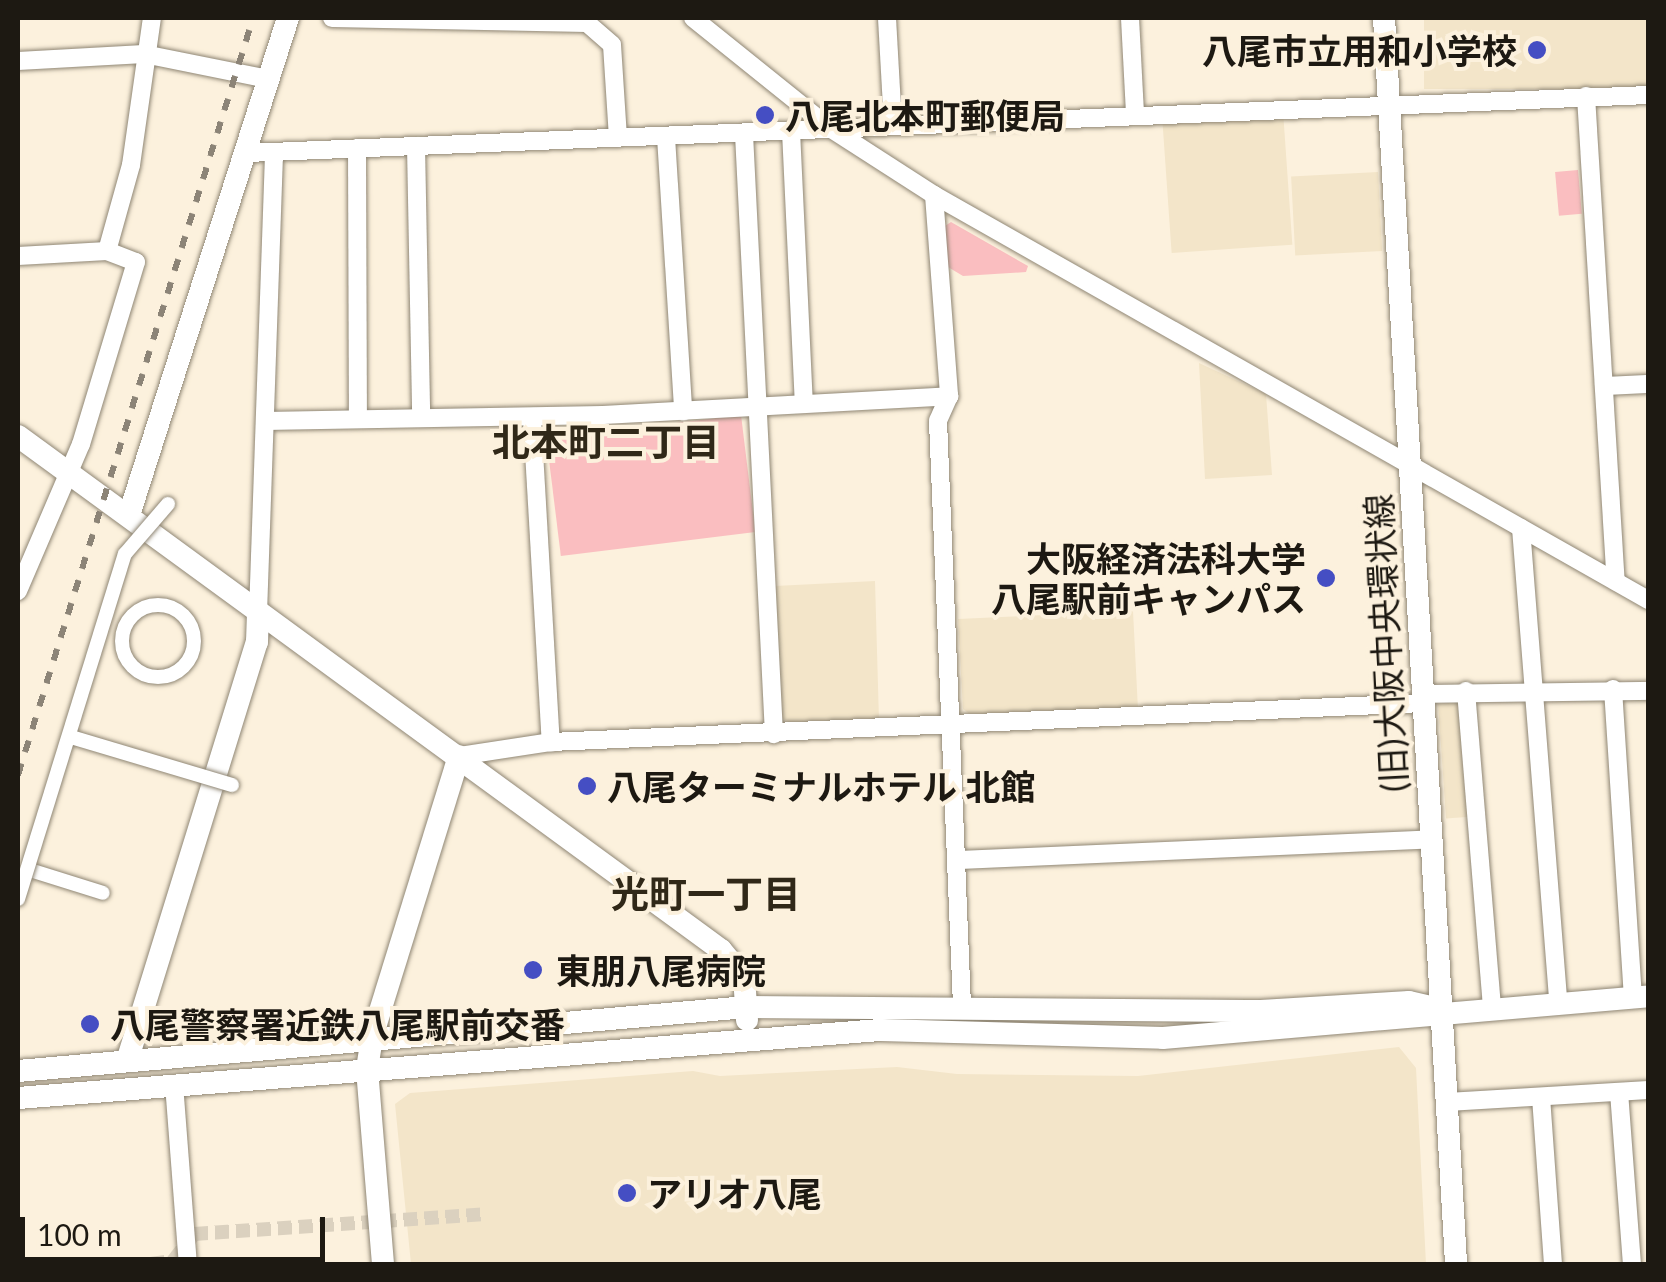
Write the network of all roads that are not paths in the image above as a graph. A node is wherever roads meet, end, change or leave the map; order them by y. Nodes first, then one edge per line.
1 (152, 18) edge
2 (288, 18) edge
3 (332, 18) edge
4 (693, 18) edge
5 (886, 18) edge
6 (1130, 18) edge
7 (1384, 18) edge
8 (144, 54) junction
9 (18, 61) edge
10 (268, 78) junction
11 (1586, 96) junction
12 (1648, 96) edge
13 (1388, 102) junction
14 (1136, 112) junction
15 (893, 126) junction
16 (830, 128) junction
17 (791, 131) junction
18 (744, 134) junction
19 (666, 137) junction
20 (618, 138) junction
21 (416, 146) junction
22 (357, 148) junction
23 (274, 152) junction
24 (247, 153) junction
25 (934, 195) junction
26 (107, 252) junction
27 (18, 256) edge
28 (1648, 384) edge
29 (1604, 386) junction
30 (949, 396) junction
31 (804, 404) junction
32 (757, 406) junction
33 (682, 411) junction
34 (532, 417) junction
35 (421, 418) junction
36 (358, 419) junction
37 (264, 421) junction
38 (18, 436) edge
39 (1411, 466) junction
40 (64, 470) junction
41 (168, 504) dead end
42 (129, 514) junction
43 (1521, 528) junction
44 (1616, 581) junction
45 (18, 590) edge
46 (1648, 600) edge
47 (178, 611) joint
48 (258, 613) junction
49 (1532, 688) junction
50 (1613, 689) junction
51 (1466, 690) junction
52 (1648, 691) edge
53 (1422, 699) junction
54 (952, 727) junction
55 (68, 734) junction
56 (774, 734) junction
57 (551, 742) junction
58 (459, 756) junction
59 (232, 785) dead end
60 (1431, 839) junction
61 (957, 860) junction
62 (34, 869) junction
63 (102, 893) dead end
64 (18, 899) edge
65 (1641, 997) edge
66 (1558, 1002) junction
67 (962, 1004) junction
68 (746, 1006) junction
69 (1492, 1007) junction
70 (1442, 1010) junction
71 (372, 1038) junction
72 (749, 1038) junction
73 (128, 1058) junction
74 (368, 1070) junction
75 (18, 1071) edge
76 (174, 1084) junction
77 (1648, 1090) edge
78 (1619, 1092) junction
79 (1540, 1096) junction
80 (18, 1098) edge
81 (1448, 1102) junction
82 (188, 1264) edge
83 (382, 1264) edge
84 (1456, 1264) edge
85 (1553, 1264) edge
86 (1632, 1264) edge

1 - 8 street
2 - 10 street
3 - 20 street
4 - 16 street
5 - 15 street
6 - 14 street
7 - 13 street, (旧)大阪中央環状線
8 - 9 street
8 - 10 street
8 - 26 street
10 - 24 street
11 - 12 street
11 - 13 street
11 - 29 street
13 - 14 street
13 - 39 street, (旧)大阪中央環状線
14 - 15 street
15 - 16 street
16 - 17 street
16 - 25 street
17 - 18 street
17 - 31 street
18 - 19 street
18 - 32 street
19 - 20 street
19 - 33 street
20 - 21 street
21 - 22 street
21 - 35 street
22 - 23 street
22 - 36 street
23 - 24 street
23 - 37 street
24 - 42 street
25 - 30 street
25 - 39 street
26 - 27 street
26 - 40 street
28 - 29 street
29 - 44 street
30 - 31 street
30 - 54 street
31 - 32 street
32 - 33 street
32 - 56 street
33 - 34 street
34 - 35 street
34 - 57 street
35 - 36 street
36 - 37 street
37 - 48 street
38 - 40 street
39 - 43 street
39 - 53 street, (旧)大阪中央環状線
40 - 42 street
40 - 45 street
41 - 55 street, bridge
42 - 48 street
43 - 44 street
43 - 49 street
44 - 46 street
47 - 47 street
48 - 58 street
48 - 73 street
49 - 50 street
49 - 51 street
49 - 66 street
50 - 52 street
50 - 65 street
51 - 53 street
51 - 69 street
53 - 54 street
53 - 60 street, (旧)大阪中央環状線
54 - 56 street
54 - 61 street
55 - 59 street, bridge
55 - 62 street, bridge
56 - 57 street
57 - 58 street
58 - 68 street
58 - 71 street
60 - 61 street
60 - 70 street, (旧)大阪中央環状線
61 - 67 street
62 - 63 street
62 - 64 street, bridge
65 - 66 street
66 - 69 street
67 - 68 street
67 - 70 street
68 - 71 street
68 - 72 street
69 - 70 street
70 - 72 street
70 - 81 street, (旧)大阪中央環状線
71 - 73 street
71 - 74 street
72 - 74 street
73 - 75 street
74 - 76 street
74 - 83 street
76 - 80 street
76 - 82 street
77 - 78 street
78 - 79 street
78 - 86 street
79 - 81 street
79 - 85 street
81 - 84 street, (旧)大阪中央環状線

